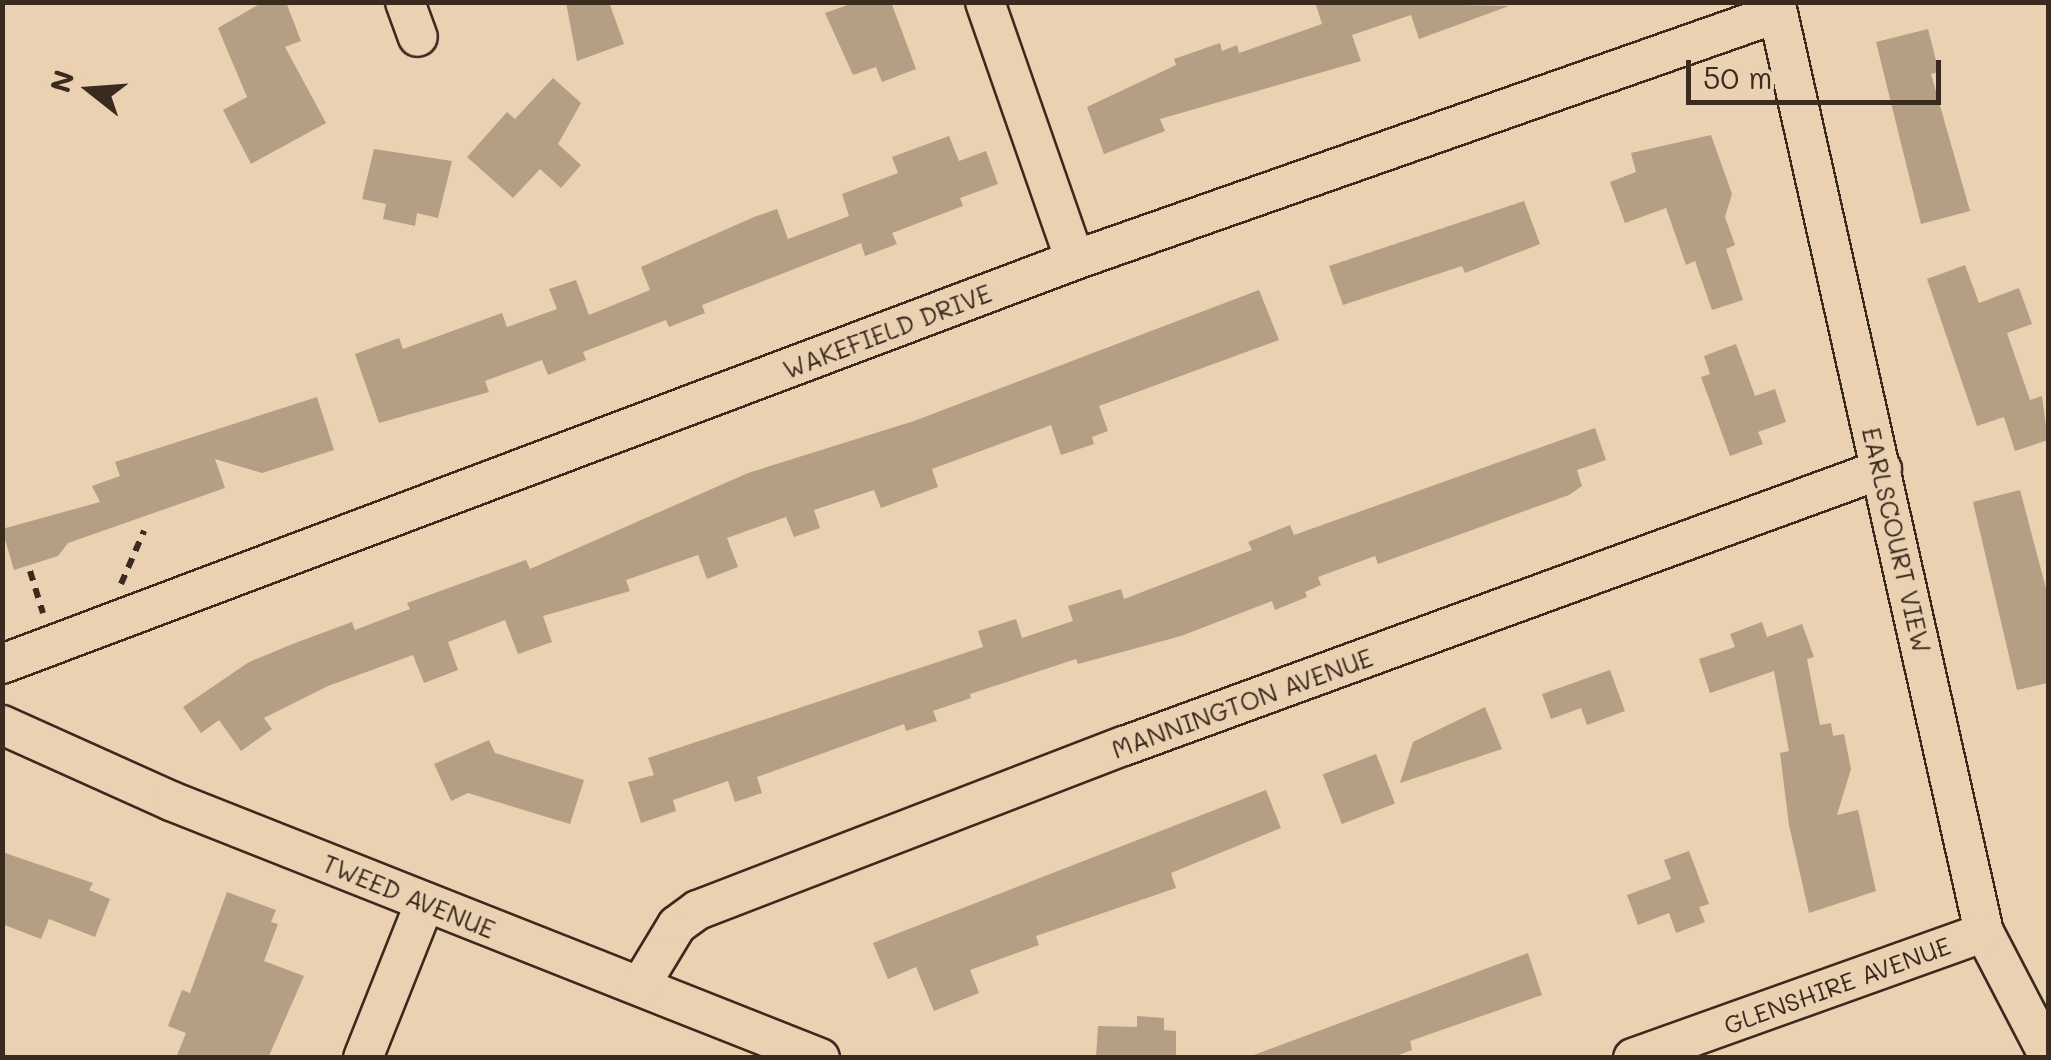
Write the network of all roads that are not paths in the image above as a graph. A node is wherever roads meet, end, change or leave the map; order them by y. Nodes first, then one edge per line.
1 (985, 2) edge
2 (1778, 13) joint
3 (1719, 17) edge
4 (1076, 260) junction
5 (1882, 469) junction
6 (2, 664) edge
7 (2, 725) edge
8 (425, 902) junction
9 (1984, 932) junction
10 (640, 986) junction
11 (2048, 1055) edge
12 (363, 1058) edge
13 (820, 1058) edge
14 (1633, 1058) edge

1 - 4 street
2 - 3 street, WAKEFIELD DRIVE
2 - 5 street, EARLSCOURT VIEW
3 - 4 street, WAKEFIELD DRIVE
4 - 6 street, WAKEFIELD DRIVE
5 - 9 street, EARLSCOURT VIEW
5 - 10 street, MANNINGTON AVENUE
7 - 8 street, TWEED AVENUE
8 - 10 street, TWEED AVENUE
8 - 12 street
9 - 11 street, EARLSCOURT VIEW
9 - 14 street, GLENSHIRE AVENUE
10 - 13 street, TWEED AVENUE

